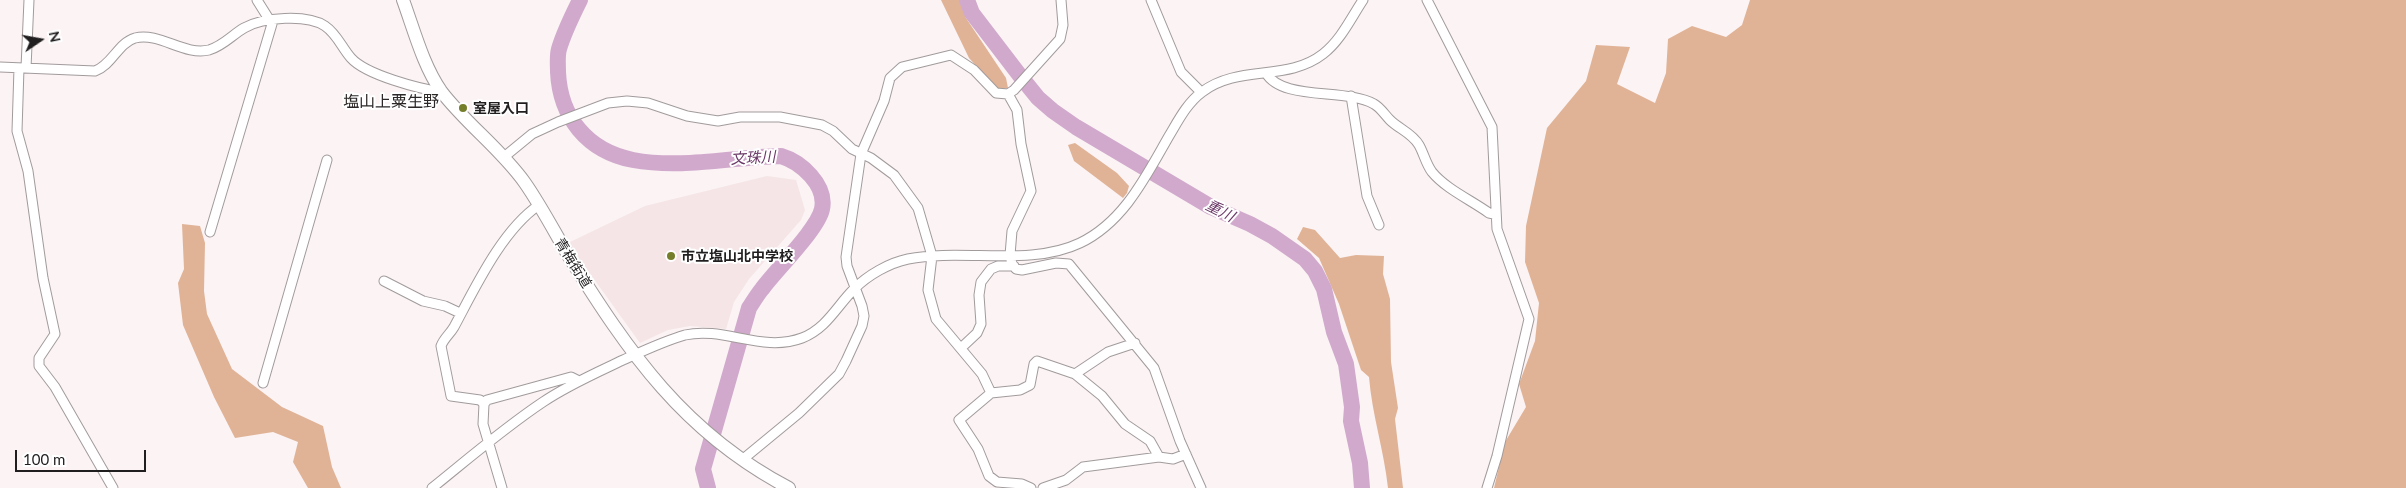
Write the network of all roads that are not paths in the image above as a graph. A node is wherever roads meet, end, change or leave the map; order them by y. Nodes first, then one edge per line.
1 (29, 0) edge
2 (257, 0) edge
3 (403, 0) edge
4 (1061, 0) edge
5 (1151, 0) edge
6 (1364, 0) edge
7 (1427, 0) edge
8 (270, 20) junction
9 (0, 67) edge
10 (23, 68) junction
11 (1266, 73) junction
12 (442, 92) junction
13 (1011, 92) junction
14 (1201, 92) junction
15 (1351, 96) junction
16 (861, 154) junction
17 (504, 157) junction
18 (327, 160) dead end
19 (539, 205) junction
20 (1494, 214) junction
21 (1379, 225) dead end
22 (210, 232) dead end
23 (1010, 255) junction
24 (932, 256) junction
25 (1014, 266) junction
26 (384, 281) dead end
27 (855, 288) junction
28 (460, 313) junction
29 (1135, 343) junction
30 (961, 348) junction
31 (635, 355) junction
32 (1075, 374) junction
33 (579, 381) junction
34 (263, 383) dead end
35 (991, 393) junction
36 (484, 404) junction
37 (488, 443) junction
38 (1186, 454) junction
39 (1159, 457) junction
40 (742, 460) junction
41 (113, 488) edge
42 (432, 488) edge
43 (502, 488) edge
44 (789, 488) edge
45 (1031, 488) edge
46 (1043, 488) edge
47 (1201, 488) edge
48 (1486, 488) edge

1 - 10 street
2 - 8 street
3 - 12 highway, 青梅街道
4 - 13 street
5 - 14 street
6 - 11 street
7 - 20 street
8 - 10 street
8 - 12 street
8 - 22 street
9 - 10 street
10 - 41 street
11 - 14 street
11 - 15 street
12 - 17 highway, 青梅街道
13 - 16 street
13 - 23 street
14 - 23 street
15 - 20 street
15 - 21 street
16 - 17 street
16 - 24 street
16 - 27 street
17 - 19 highway, 青梅街道
18 - 34 street
19 - 28 street
19 - 31 highway, 青梅街道
20 - 48 street
23 - 24 street
23 - 25 street
24 - 27 street
24 - 30 street
25 - 29 street
25 - 30 street
26 - 28 street
27 - 31 street
27 - 40 street
28 - 36 street
29 - 32 street
29 - 38 street
30 - 35 street
31 - 33 street
31 - 40 highway, 青梅街道
32 - 35 street
32 - 39 street
33 - 36 street
33 - 37 street
35 - 45 street
36 - 37 street
37 - 42 street
37 - 43 street
38 - 39 street
38 - 47 street
39 - 46 street
40 - 44 highway, 青梅街道

